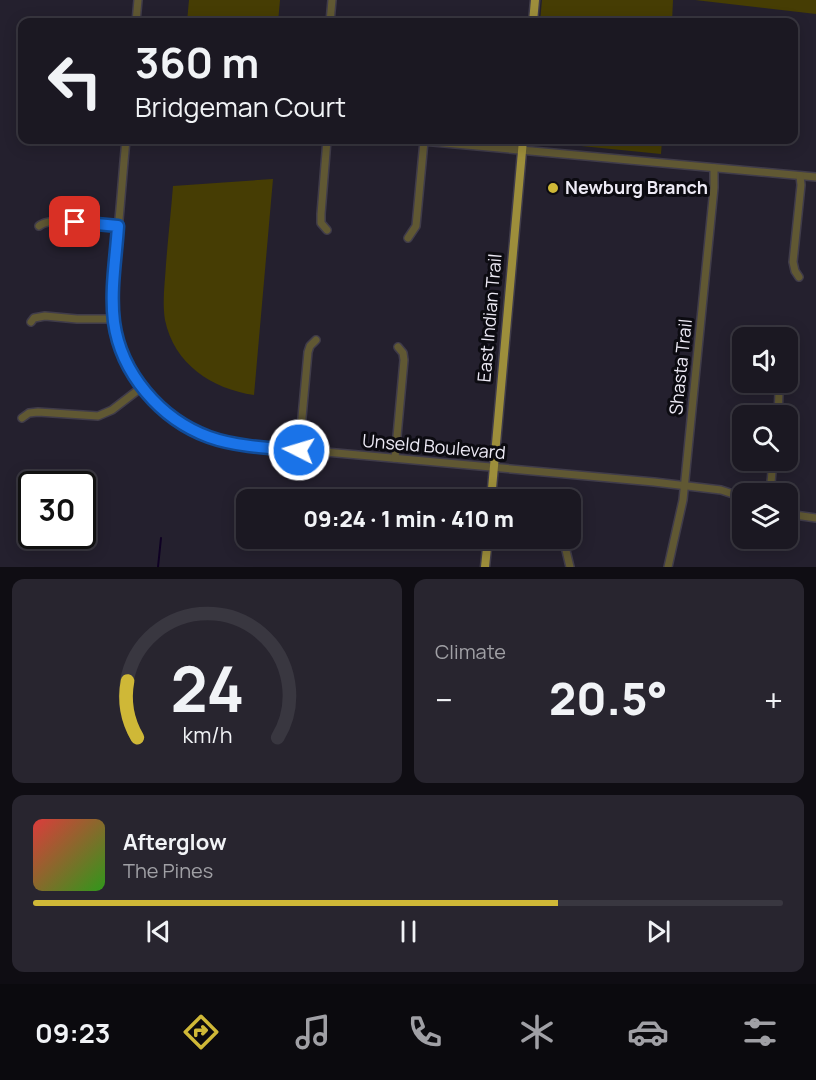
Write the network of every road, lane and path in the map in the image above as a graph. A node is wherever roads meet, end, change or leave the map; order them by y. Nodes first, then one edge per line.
1 (138, 0) edge
2 (332, 0) edge
3 (535, 0) edge
4 (136, 18) edge
5 (330, 18) edge
6 (533, 18) edge
7 (126, 144) edge
8 (327, 144) edge
9 (424, 144) edge
10 (461, 144) edge
11 (523, 144) edge
12 (522, 149) junction
13 (714, 168) junction
14 (800, 176) junction
15 (816, 177) edge
16 (39, 226) dead end
17 (118, 226) junction
18 (327, 230) dead end
19 (408, 238) dead end
20 (799, 276) dead end
21 (114, 319) junction
22 (31, 322) dead end
23 (316, 340) dead end
24 (398, 347) dead end
25 (142, 387) junction
26 (22, 418) dead end
27 (299, 450) junction
28 (395, 458) junction
29 (494, 467) junction
30 (684, 486) junction
31 (492, 489) edge
32 (732, 494) edge
33 (798, 515) edge
34 (816, 518) edge
35 (487, 549) edge
36 (566, 549) edge
37 (485, 567) edge
38 (570, 567) edge
39 (668, 567) edge

1 - 4 street
2 - 5 street
3 - 6 main road
7 - 17 street, Unseld Boulevard
8 - 18 street
9 - 19 street
10 - 12 street
11 - 12 main road, East Indian Trail
12 - 13 street
12 - 29 main road, East Indian Trail
13 - 14 street
13 - 30 street, Shasta Trail
14 - 15 street
14 - 20 street
16 - 17 street
17 - 21 street, Unseld Boulevard
21 - 22 street
21 - 25 street, Unseld Boulevard
23 - 27 street
24 - 28 street
25 - 26 street
25 - 27 street, Unseld Boulevard
27 - 28 street, Unseld Boulevard
28 - 29 street, Unseld Boulevard
29 - 30 street, Unseld Boulevard
29 - 31 main road, East Indian Trail
30 - 32 street, Unseld Boulevard
30 - 39 street, Shasta Trail
33 - 34 street
35 - 37 main road
36 - 38 street

